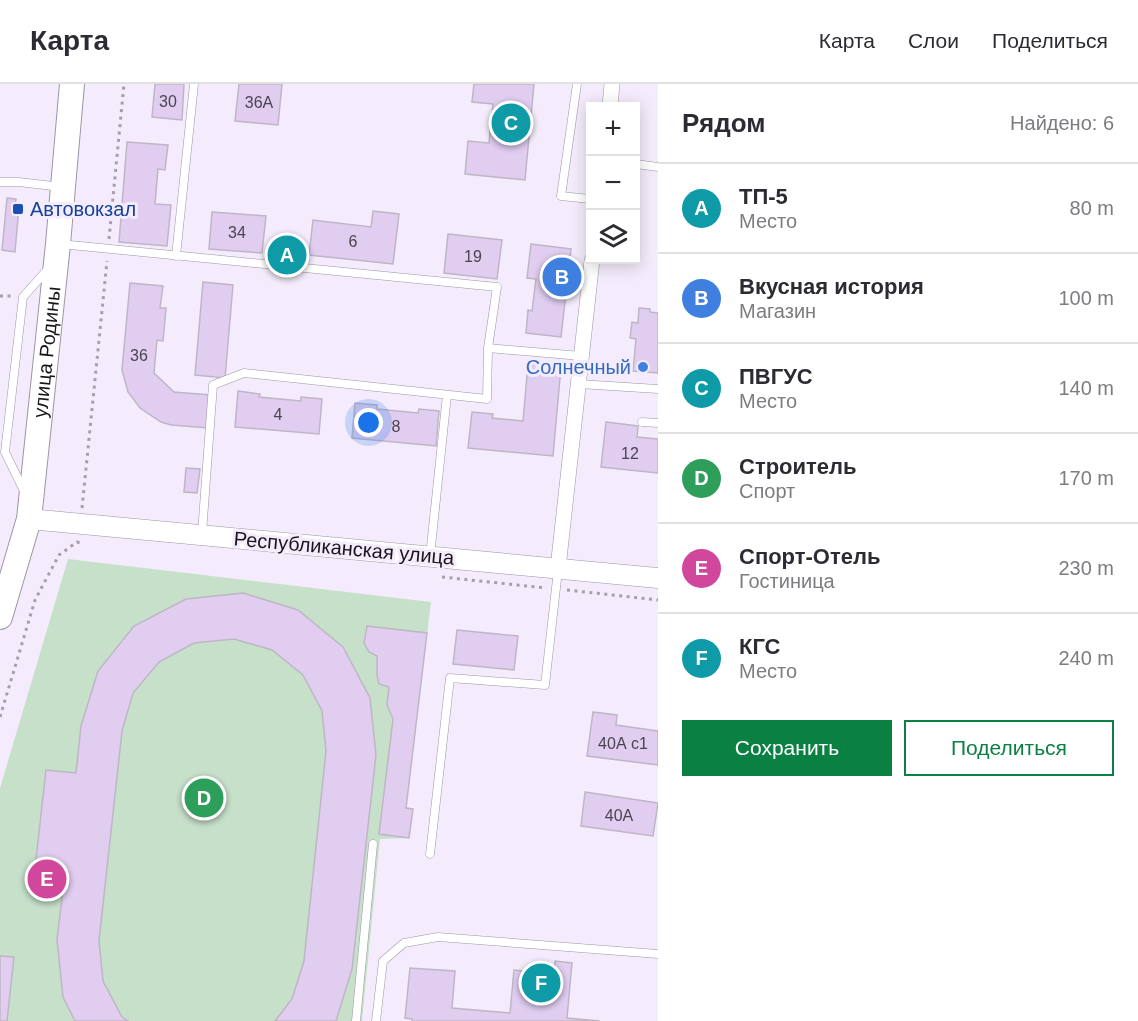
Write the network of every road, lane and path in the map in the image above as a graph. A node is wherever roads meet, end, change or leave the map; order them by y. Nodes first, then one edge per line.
1 (72, 84) edge
2 (124, 84) edge
3 (194, 84) edge
4 (577, 84) edge
5 (612, 84) edge
6 (610, 102) edge
7 (640, 165) edge
8 (658, 167) edge
9 (0, 182) edge
10 (63, 187) junction
11 (586, 198) edge
12 (108, 249) junction
13 (57, 252) junction
14 (176, 256) junction
15 (592, 264) edge
16 (488, 348) junction
17 (581, 356) junction
18 (579, 384) junction
19 (658, 389) edge
20 (447, 395) junction
21 (642, 422) dead end
22 (658, 423) edge
23 (30, 512) junction
24 (81, 524) junction
25 (202, 535) junction
26 (430, 556) junction
27 (558, 568) junction
28 (658, 578) edge
29 (0, 617) edge
30 (0, 717) edge
31 (373, 844) dead end
32 (430, 854) dead end
33 (658, 954) edge
34 (356, 1021) edge
35 (376, 1021) edge

1 - 10 main road, улица Родины
2 - 12 path
3 - 14 lane
4 - 11 lane
5 - 6 street
7 - 8 lane
9 - 10 lane
10 - 13 main road, улица Родины
12 - 13 lane
12 - 14 lane
12 - 24 path
13 - 23 main road, улица Родины
14 - 16 lane
15 - 17 street
16 - 17 lane
16 - 20 lane
17 - 18 street
18 - 19 lane
18 - 27 street
20 - 25 lane
20 - 26 lane
21 - 22 lane
23 - 24 street, Республиканская улица
23 - 29 main road, улица Родины
24 - 25 street, Республиканская улица
24 - 30 path
25 - 26 street, Республиканская улица
26 - 27 street, Республиканская улица
27 - 28 street, Республиканская улица
27 - 32 lane
31 - 34 lane
33 - 35 lane

